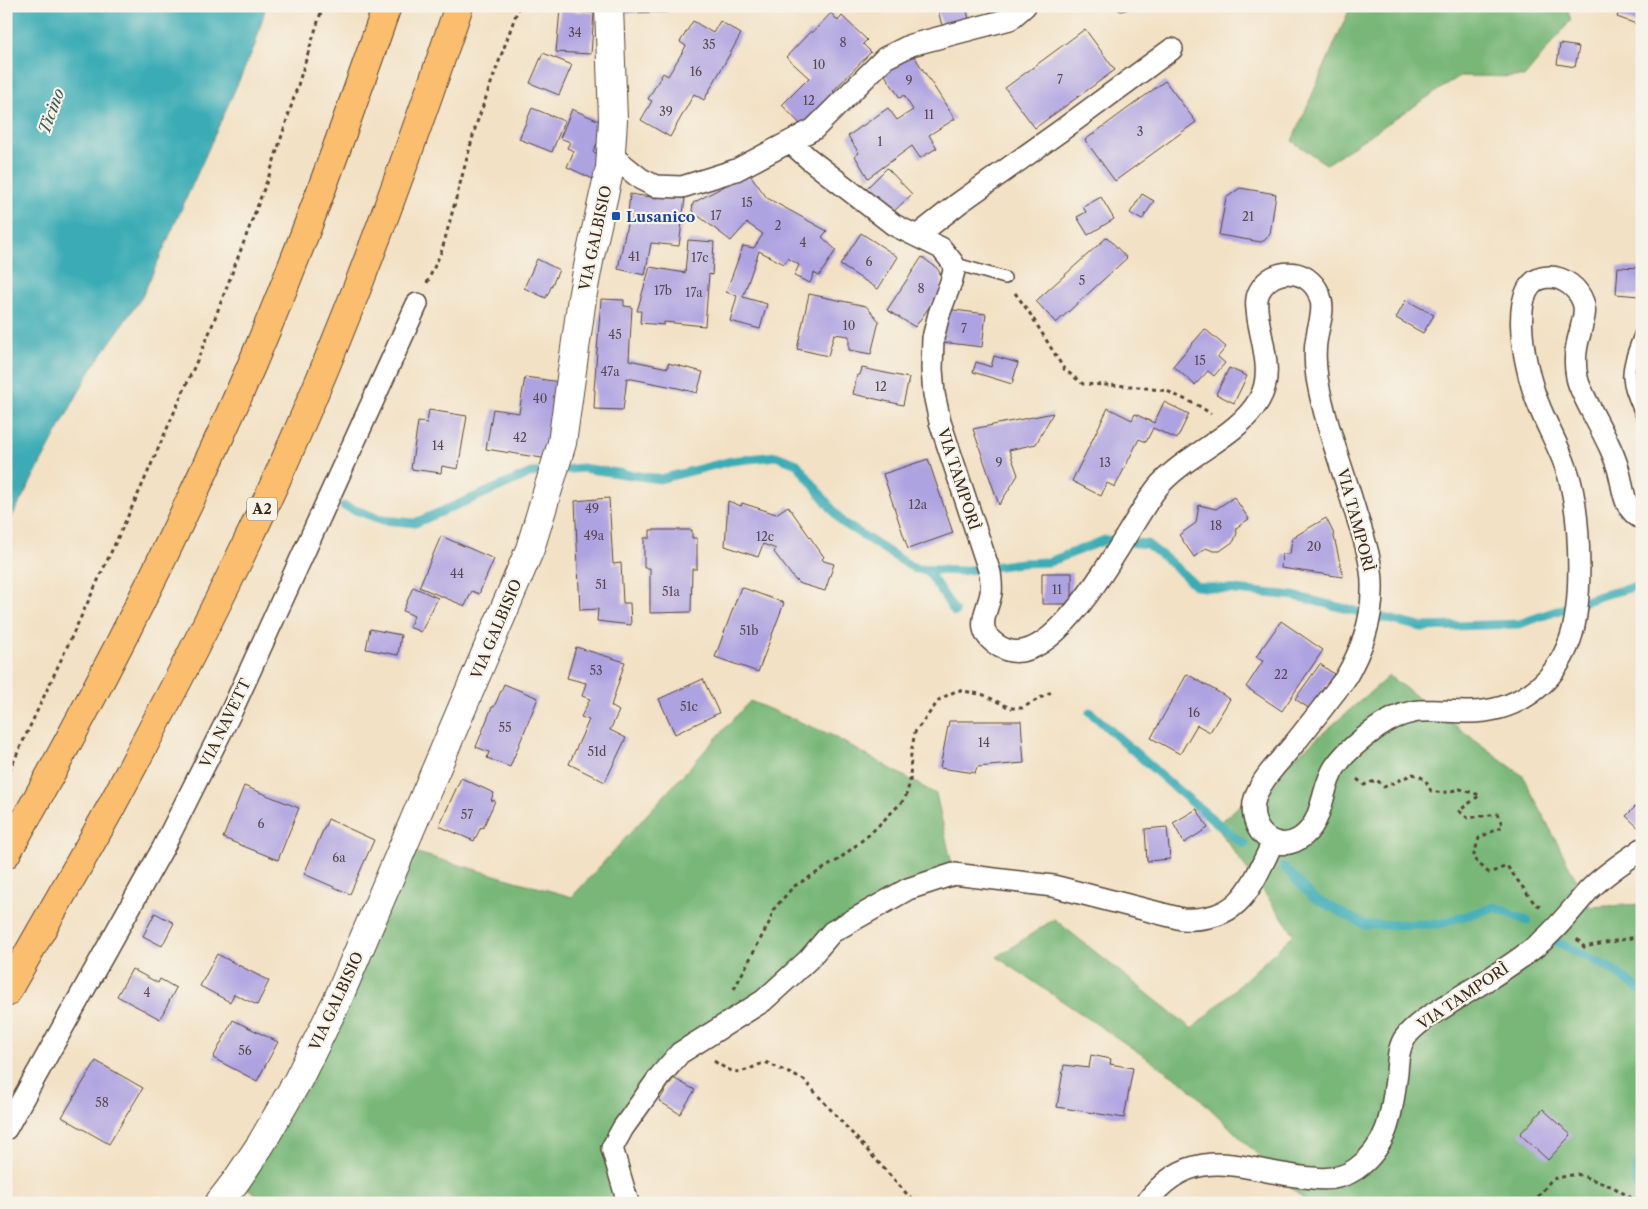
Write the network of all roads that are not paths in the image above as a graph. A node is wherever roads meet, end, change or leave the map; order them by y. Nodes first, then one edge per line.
1 (387, 6) edge
2 (459, 6) edge
3 (609, 6) edge
4 (1025, 6) edge
5 (1172, 50) dead end
6 (790, 142) junction
7 (611, 156) junction
8 (916, 236) junction
9 (953, 263) junction
10 (1005, 278) road end
11 (417, 304) road end
12 (1642, 328) edge
13 (1642, 416) edge
14 (1642, 518) edge
15 (1274, 842) junction
16 (1642, 849) edge
17 (6, 854) edge
18 (6, 993) edge
19 (6, 1129) edge
20 (219, 1203) edge
21 (628, 1203) edge
22 (1146, 1203) edge

1 - 17 highway
2 - 18 highway, A2
3 - 7 street, VIA GALBISIO
4 - 6 street
5 - 8 street
6 - 7 street
6 - 8 street
7 - 20 street, VIA GALBISIO
8 - 9 street
9 - 10 lane
9 - 15 street, VIA TAMPORÌ
11 - 19 street, VIA NAVETT
12 - 13 lane
14 - 15 street
15 - 21 street
16 - 22 street, VIA TAMPORÌ

